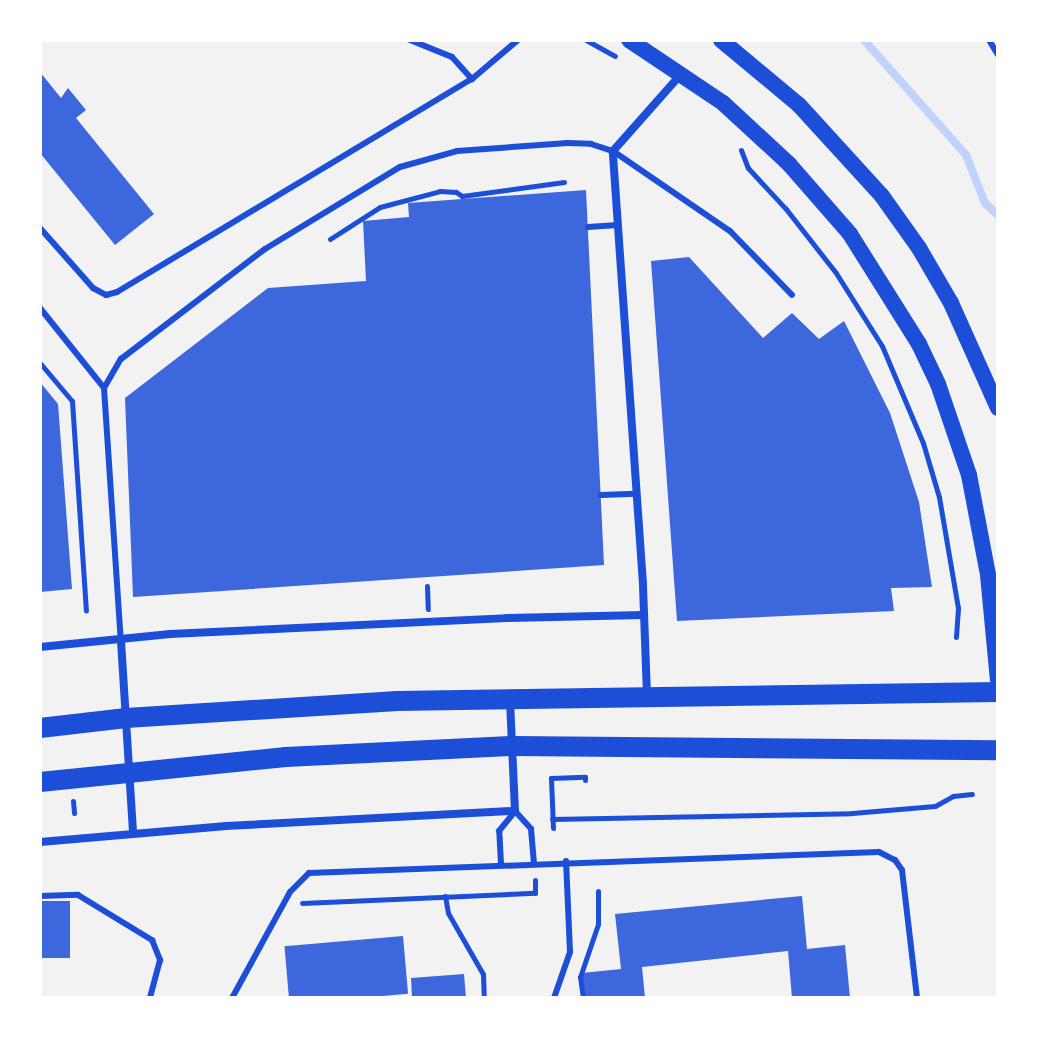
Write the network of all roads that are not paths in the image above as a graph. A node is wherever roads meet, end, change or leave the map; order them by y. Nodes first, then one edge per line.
1 (410, 40) edge
2 (518, 40) edge
3 (629, 40) edge
4 (721, 40) edge
5 (989, 40) edge
6 (998, 55) edge
7 (682, 73) junction
8 (472, 79) junction
9 (613, 151) junction
10 (618, 225) junction
11 (588, 227) dead end
12 (40, 228) edge
13 (792, 295) dead end
14 (40, 308) edge
15 (104, 388) junction
16 (998, 408) edge
17 (636, 494) junction
18 (601, 495) dead end
19 (644, 615) junction
20 (121, 641) junction
21 (40, 647) edge
22 (998, 680) edge
23 (998, 692) edge
24 (647, 696) junction
25 (510, 699) junction
26 (126, 718) junction
27 (40, 728) edge
28 (512, 746) junction
29 (998, 750) edge
30 (129, 773) junction
31 (40, 782) edge
32 (515, 811) junction
33 (133, 833) junction
34 (40, 842) edge
35 (566, 861) junction
36 (534, 863) junction
37 (501, 864) junction
38 (40, 896) edge
39 (150, 998) edge
40 (232, 998) edge
41 (554, 998) edge
42 (917, 998) edge

1 - 8 lane
2 - 8 lane
3 - 7 main road
4 - 16 main road
5 - 6 lane
7 - 9 street
7 - 22 main road
8 - 12 lane
9 - 10 street
9 - 13 lane
9 - 15 lane
10 - 11 lane
10 - 17 street
14 - 15 lane
15 - 20 lane
17 - 18 lane
17 - 19 street
19 - 20 street
19 - 24 street
20 - 21 street
20 - 26 street
23 - 24 main road
24 - 25 main road
25 - 26 main road
25 - 28 street
26 - 27 main road
26 - 30 street
28 - 29 main road
28 - 30 main road
28 - 32 street
30 - 31 main road
30 - 33 street
32 - 33 street
32 - 36 lane
32 - 37 lane
33 - 34 street
35 - 36 lane
35 - 41 lane
35 - 42 lane
36 - 37 lane
37 - 40 lane
38 - 39 lane

